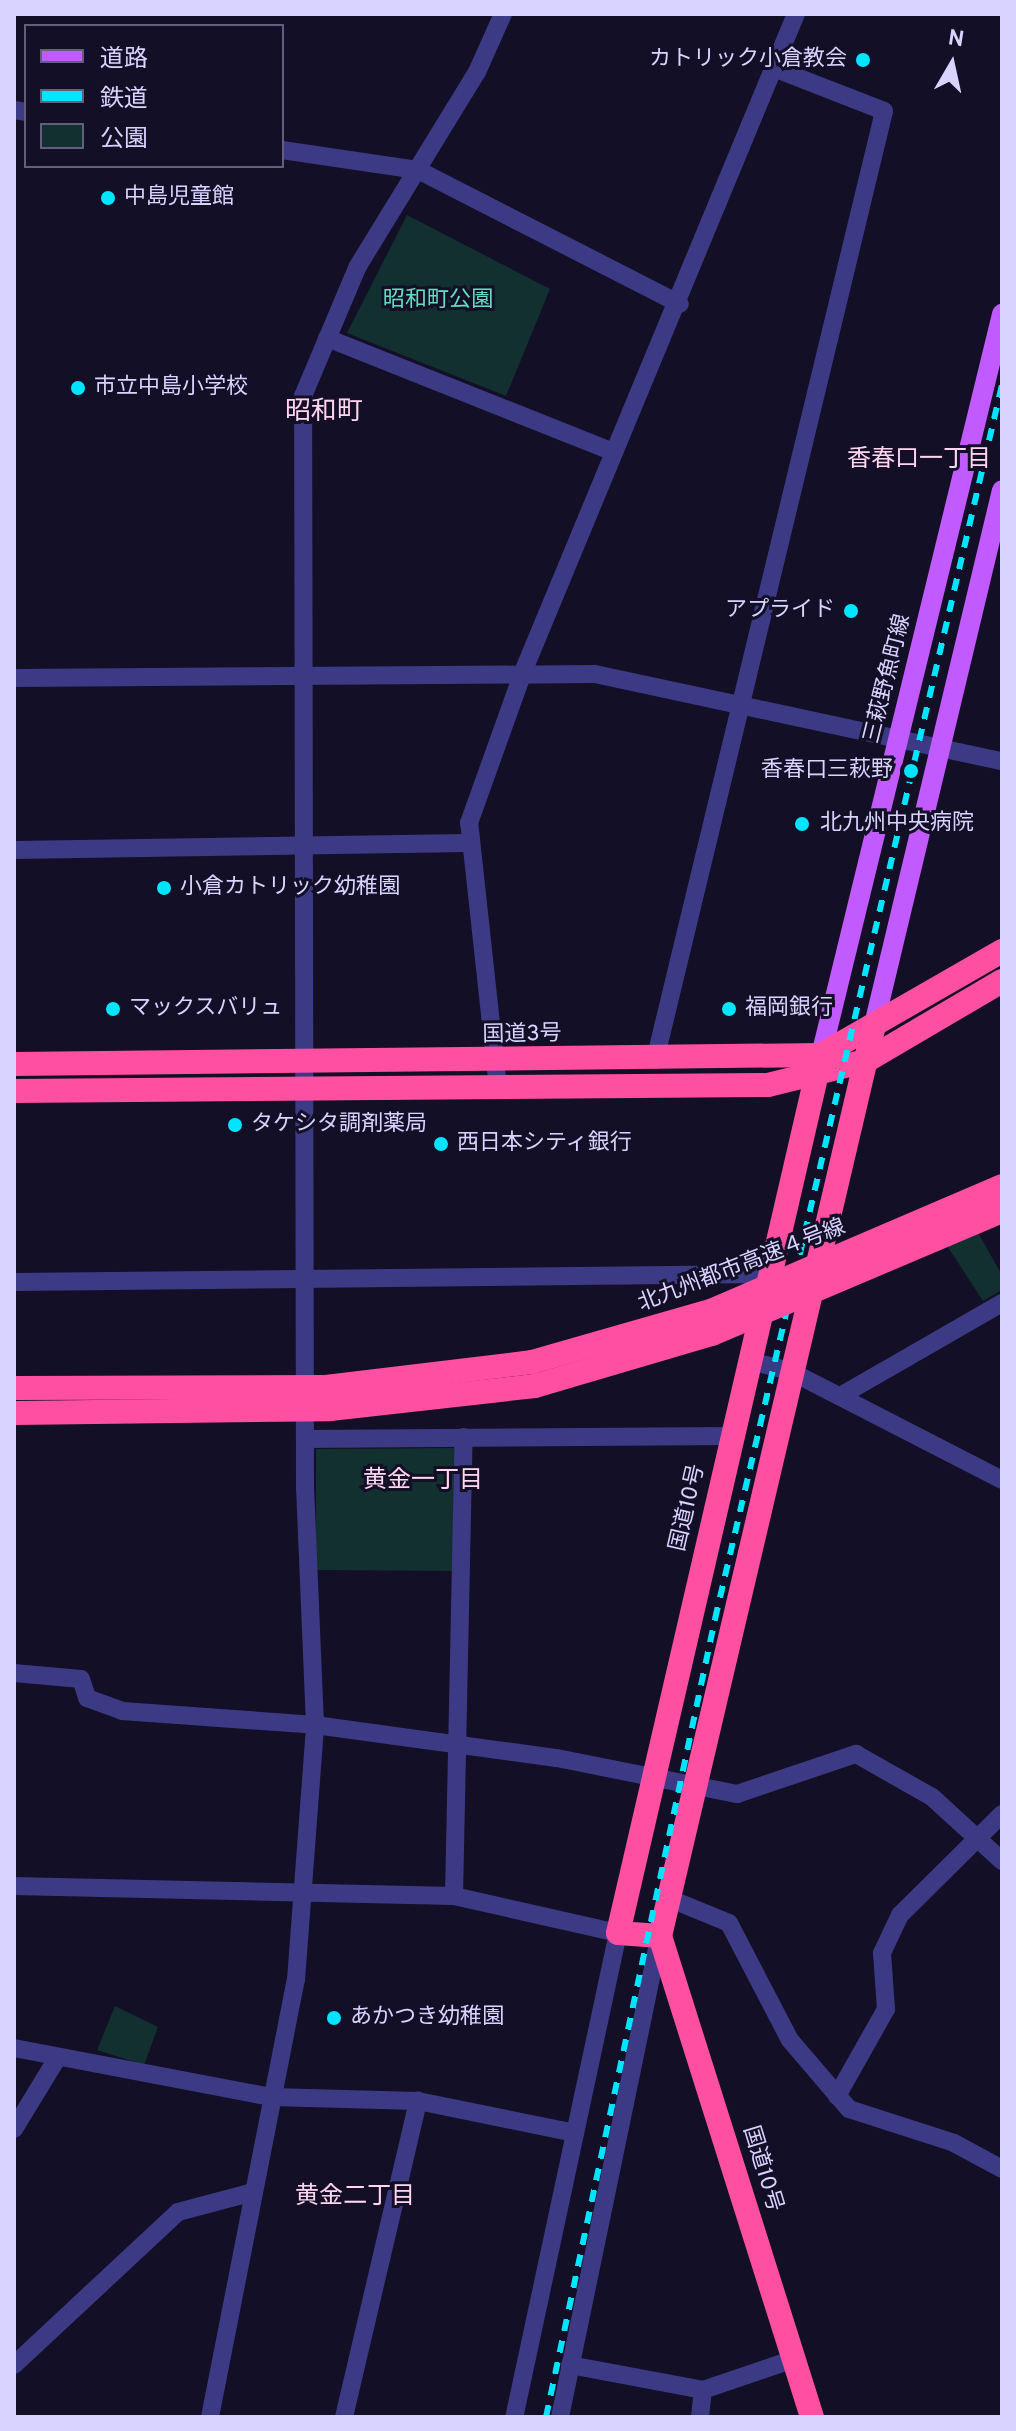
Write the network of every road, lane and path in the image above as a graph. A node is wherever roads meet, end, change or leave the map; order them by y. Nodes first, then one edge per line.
1 (503, 14) edge
2 (796, 14) edge
3 (776, 69) junction
4 (284, 150) edge
5 (418, 170) junction
6 (680, 304) junction
7 (1002, 314) edge
8 (327, 338) junction
9 (614, 452) junction
10 (1002, 490) edge
11 (523, 672) junction
12 (14, 678) edge
13 (302, 678) junction
14 (736, 702) junction
15 (899, 738) junction
16 (940, 747) junction
17 (1002, 761) edge
18 (466, 843) junction
19 (303, 848) junction
20 (14, 850) edge
21 (1002, 951) edge
22 (1002, 981) edge
23 (873, 1029) junction
24 (655, 1060) junction
25 (499, 1061) junction
26 (866, 1061) junction
27 (304, 1062) junction
28 (14, 1064) edge
29 (819, 1065) junction
30 (498, 1088) junction
31 (304, 1089) junction
32 (14, 1091) edge
33 (1002, 1186) edge
34 (1002, 1211) edge
35 (770, 1274) junction
36 (307, 1281) junction
37 (14, 1282) edge
38 (1002, 1303) edge
39 (750, 1361) junction
40 (790, 1371) junction
41 (14, 1388) edge
42 (842, 1395) junction
43 (14, 1413) edge
44 (732, 1436) junction
45 (464, 1437) junction
46 (305, 1439) junction
47 (999, 1472) edge
48 (14, 1673) edge
49 (315, 1725) junction
50 (459, 1747) junction
51 (653, 1773) junction
52 (693, 1782) junction
53 (1002, 1814) edge
54 (972, 1837) junction
55 (1002, 1861) edge
56 (14, 1886) edge
57 (302, 1894) junction
58 (454, 1896) junction
59 (668, 1898) junction
60 (618, 1933) junction
61 (660, 1936) junction
62 (14, 2048) edge
63 (58, 2057) junction
64 (837, 2096) junction
65 (272, 2097) junction
66 (418, 2101) junction
67 (14, 2129) edge
68 (571, 2132) junction
69 (1002, 2169) edge
70 (253, 2192) junction
71 (791, 2360) junction
72 (14, 2365) edge
73 (570, 2365) junction
74 (703, 2390) junction
75 (210, 2417) edge
76 (344, 2417) edge
77 (514, 2417) edge
78 (560, 2417) edge
79 (700, 2417) edge
80 (812, 2417) edge

1 - 5 street
2 - 3 street
3 - 6 street
3 - 14 street
4 - 5 street
5 - 6 street
5 - 8 street
6 - 9 street
7 - 15 main road, 三萩野魚町線
8 - 9 street
8 - 13 street
9 - 11 street
10 - 16 main road
11 - 13 street
11 - 14 street
11 - 18 street
12 - 13 street
13 - 19 street
14 - 15 street
14 - 24 street
15 - 16 street
15 - 29 main road, 三萩野魚町線
16 - 17 street
16 - 23 main road
18 - 19 street
18 - 25 street
19 - 20 street
19 - 27 street
21 - 23 highway, 国道3号
22 - 26 highway, 国道3号
23 - 26 highway, 国道10号
23 - 29 highway, 国道3号
24 - 25 highway, 国道3号
24 - 29 highway, 国道3号
25 - 27 highway, 国道3号
25 - 30 street
26 - 29 highway, 国道3号
26 - 40 highway, 国道10号
27 - 28 highway, 国道3号
27 - 31 street
29 - 30 highway, 国道3号
29 - 35 highway, 国道10号
30 - 31 highway, 国道3号
31 - 32 highway, 国道3号
31 - 36 street
33 - 41 highway, 北九州都市高速４号線, bridge
34 - 43 highway, bridge
35 - 36 street
35 - 39 highway, 国道10号
36 - 37 street
36 - 46 street
38 - 42 street
39 - 40 street
39 - 44 highway, 国道10号
40 - 42 street
40 - 52 highway, 国道10号
42 - 47 street
44 - 45 street
44 - 51 highway, 国道10号
45 - 46 street
45 - 50 street
46 - 49 street
48 - 49 street
49 - 50 street
49 - 57 street
50 - 51 street
50 - 58 street
51 - 52 street
51 - 60 highway, 国道10号
52 - 54 street
52 - 59 highway, 国道10号
53 - 54 street
54 - 55 street
54 - 64 street
56 - 57 street
57 - 58 street
57 - 65 street
58 - 60 street
59 - 61 highway, 国道10号
59 - 64 street
60 - 61 highway
60 - 68 street
61 - 71 highway, 国道10号
61 - 73 street
62 - 63 street
63 - 65 street
63 - 67 street
64 - 69 street
65 - 66 street
65 - 70 street
66 - 68 street
66 - 76 street
68 - 77 street
70 - 72 street
70 - 75 street
71 - 74 street
71 - 80 highway, 国道10号
73 - 74 street
73 - 78 street
74 - 79 street

